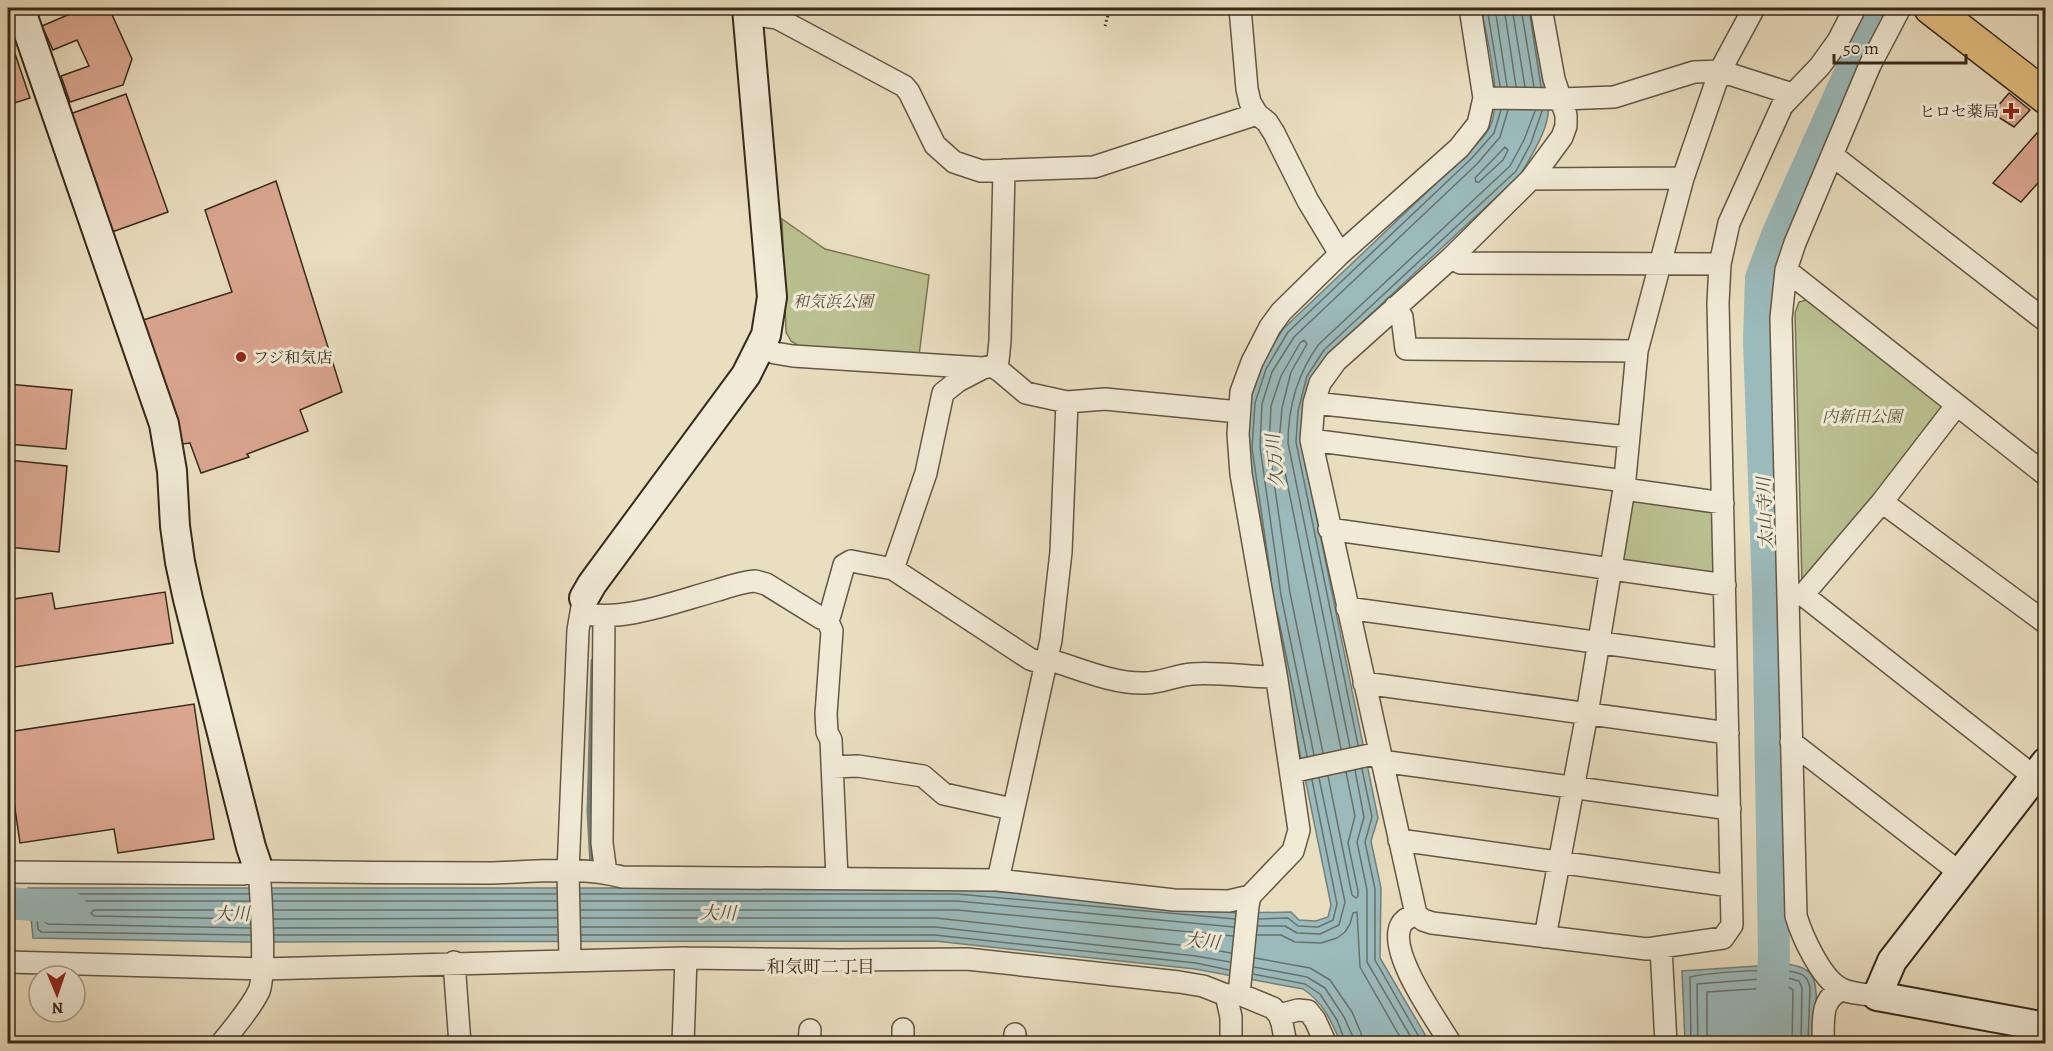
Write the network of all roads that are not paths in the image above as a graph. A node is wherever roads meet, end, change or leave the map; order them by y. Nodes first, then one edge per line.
1 (20, 8) edge
2 (1240, 8) edge
3 (1470, 8) edge
4 (1541, 8) edge
5 (1754, 8) edge
6 (1856, 8) edge
7 (1900, 8) edge
8 (1931, 8) edge
9 (747, 10) edge
10 (1720, 71) junction
11 (1792, 94) junction
12 (2046, 97) edge
13 (1488, 99) junction
14 (1556, 99) junction
15 (1257, 114) junction
16 (1832, 154) junction
17 (1004, 170) junction
18 (1683, 178) junction
19 (1531, 180) junction
20 (1340, 254) junction
21 (1450, 258) junction
22 (1661, 263) junction
23 (1720, 264) junction
24 (1786, 270) junction
25 (1395, 307) junction
26 (2046, 321) edge
27 (762, 346) junction
28 (1637, 351) junction
29 (931, 364) junction
30 (988, 367) junction
31 (943, 393) junction
32 (1067, 402) junction
33 (1314, 403) junction
34 (1956, 406) junction
35 (1239, 411) junction
36 (1628, 437) junction
37 (1311, 440) junction
38 (2046, 475) edge
39 (1624, 485) junction
40 (1882, 502) junction
41 (1723, 503) junction
42 (1329, 529) junction
43 (1611, 568) junction
44 (893, 569) junction
45 (1725, 585) junction
46 (1796, 595) junction
47 (1347, 608) junction
48 (590, 609) junction
49 (826, 616) junction
50 (2046, 623) edge
51 (1599, 642) junction
52 (1726, 660) junction
53 (1046, 662) junction
54 (1276, 677) junction
55 (1364, 683) junction
56 (1587, 714) junction
57 (1728, 733) junction
58 (1791, 742) junction
59 (1376, 757) junction
60 (832, 767) junction
61 (1295, 771) junction
62 (2042, 775) edge
63 (1574, 788) junction
64 (1012, 810) junction
65 (1730, 810) junction
66 (1399, 840) junction
67 (1559, 862) junction
68 (8, 872) edge
69 (1959, 872) junction
70 (603, 873) junction
71 (572, 874) junction
72 (259, 875) junction
73 (837, 879) junction
74 (998, 880) junction
75 (1731, 886) junction
76 (1249, 901) junction
77 (1416, 914) junction
78 (1545, 937) junction
79 (1661, 947) junction
80 (570, 957) junction
81 (686, 958) junction
82 (8, 962) edge
83 (454, 962) junction
84 (262, 963) junction
85 (1842, 990) junction
86 (1235, 992) junction
87 (1877, 996) junction
88 (1279, 1015) junction
89 (2046, 1027) edge
90 (221, 1044) edge
91 (459, 1044) edge
92 (683, 1044) edge
93 (1231, 1044) edge
94 (1286, 1044) edge
95 (1326, 1044) edge
96 (1451, 1044) edge
97 (1666, 1044) edge
98 (1823, 1044) edge

1 - 72 street
2 - 15 street
3 - 13 street
4 - 14 street
5 - 10 street
6 - 11 street
7 - 16 street
8 - 12 main road
9 - 17 street
9 - 27 street
10 - 11 street
10 - 14 street
10 - 18 street
11 - 23 street
13 - 14 street
13 - 20 street
14 - 19 street
15 - 17 street
15 - 20 street
16 - 24 street
16 - 26 street
17 - 30 street
18 - 19 street
18 - 22 street
19 - 21 street
20 - 35 street
21 - 22 street
21 - 25 street
22 - 23 street
22 - 28 street
23 - 41 street
24 - 34 street
24 - 46 street
25 - 28 street
25 - 33 street
27 - 29 street
27 - 48 street
28 - 36 street
29 - 30 street
29 - 31 street
30 - 31 street
30 - 32 street
31 - 44 street
32 - 35 street
32 - 53 street
33 - 36 street
33 - 37 street
34 - 38 street
34 - 40 street
35 - 54 street
36 - 39 street
37 - 39 street
37 - 42 street
39 - 41 street
39 - 43 street
40 - 46 street
40 - 50 street
41 - 45 street
42 - 43 street
42 - 47 street
43 - 45 street
43 - 51 street
44 - 49 street
44 - 53 street
45 - 52 street
46 - 58 street
46 - 62 street
47 - 51 street
47 - 55 street
48 - 49 street
48 - 70 street
48 - 71 street
49 - 60 street
51 - 52 street
51 - 56 street
52 - 57 street
53 - 54 street
53 - 64 street
54 - 61 street
55 - 56 street
55 - 59 street
56 - 57 street
56 - 63 street
57 - 65 street
58 - 69 street
58 - 85 street
59 - 61 street
59 - 63 street
59 - 66 street
60 - 64 street
60 - 73 street
61 - 76 street
62 - 69 street
63 - 65 street
63 - 67 street
64 - 74 street
65 - 75 street
66 - 67 street
66 - 77 street
67 - 75 street
67 - 78 street
68 - 72 street
69 - 87 street
70 - 71 street
70 - 73 street
71 - 72 street
71 - 80 street
72 - 84 street
73 - 74 street
74 - 76 street
75 - 79 street
76 - 86 street
77 - 78 street
77 - 96 street
78 - 79 street
79 - 97 street
80 - 81 street
80 - 83 street
81 - 86 street
81 - 92 street
82 - 84 street
83 - 84 street
83 - 91 street
84 - 90 street
85 - 87 street
85 - 98 street
86 - 88 street
86 - 93 street
87 - 89 street
88 - 94 street
88 - 95 street

